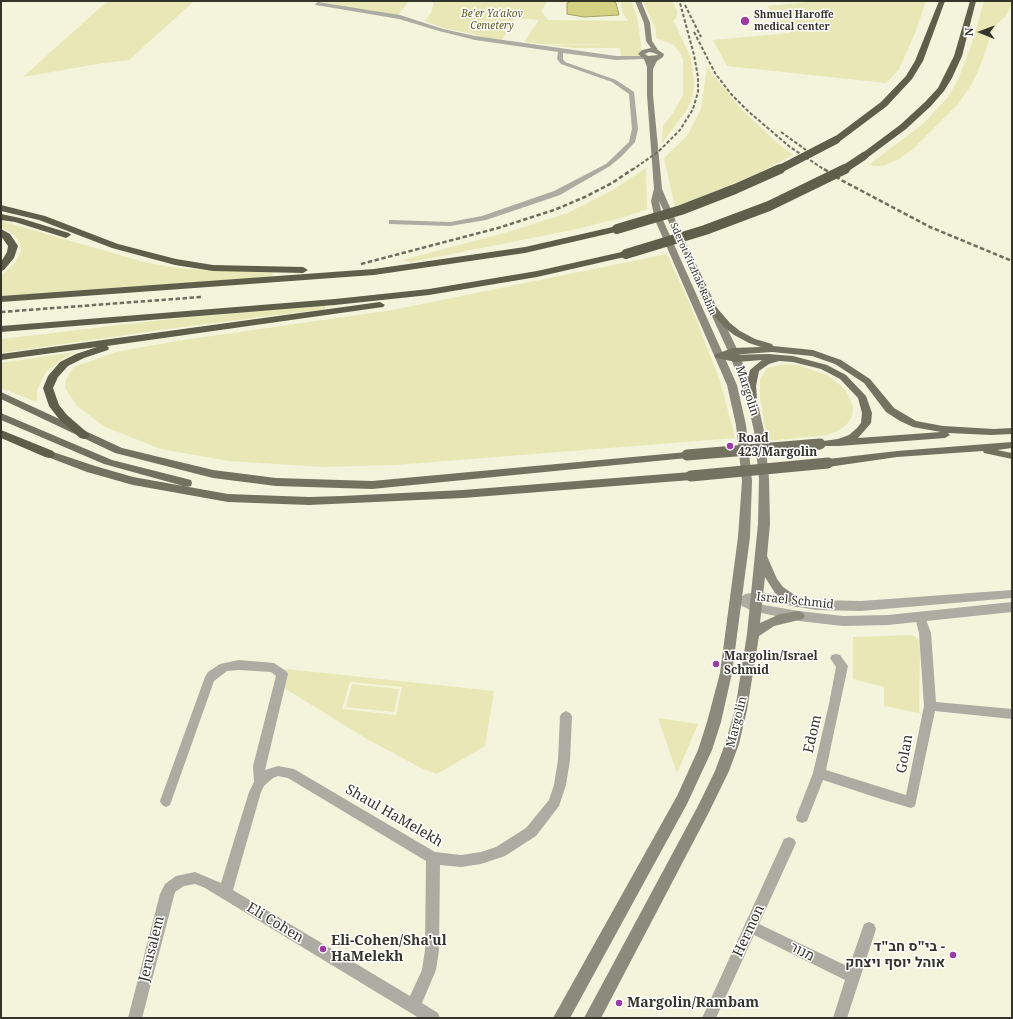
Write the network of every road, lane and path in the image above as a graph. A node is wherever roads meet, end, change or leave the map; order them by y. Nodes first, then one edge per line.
1 (638, 1) edge
2 (942, 1) edge
3 (974, 1) edge
4 (318, 4) dead end
5 (649, 40) junction
6 (562, 50) junction
7 (656, 51) junction
8 (645, 55) junction
9 (656, 58) junction
10 (650, 69) junction
11 (658, 189) junction
12 (1, 208) edge
13 (1, 217) edge
14 (392, 222) dead end
15 (1, 232) edge
16 (205, 266) junction
17 (1, 268) edge
18 (408, 268) junction
19 (537, 274) junction
20 (1, 299) edge
21 (714, 310) junction
22 (120, 320) junction
23 (1, 329) edge
24 (174, 333) junction
25 (1, 334) edge
26 (783, 349) junction
27 (735, 355) junction
28 (719, 356) junction
29 (1, 357) edge
30 (793, 359) junction
31 (1, 395) edge
32 (752, 400) junction
33 (1, 416) edge
34 (1012, 431) edge
35 (996, 432) junction
36 (1, 434) edge
37 (84, 435) junction
38 (1, 438) edge
39 (839, 443) junction
40 (1012, 445) edge
41 (948, 450) junction
42 (49, 454) junction
43 (1012, 456) edge
44 (276, 499) junction
45 (762, 556) junction
46 (1012, 594) edge
47 (736, 598) junction
48 (757, 602) junction
49 (798, 603) junction
50 (1012, 607) edge
51 (798, 616) junction
52 (920, 617) junction
53 (753, 634) junction
54 (836, 658) dead end
55 (930, 706) junction
56 (1012, 714) edge
57 (566, 716) dead end
58 (819, 773) junction
59 (260, 782) junction
60 (166, 800) dead end
61 (802, 817) dead end
62 (789, 843) dead end
63 (433, 858) junction
64 (175, 883) joint
65 (225, 893) junction
66 (751, 927) junction
67 (869, 929) dead end
68 (854, 977) junction
69 (413, 1005) junction
70 (135, 1018) edge
71 (433, 1018) edge
72 (561, 1018) edge
73 (592, 1018) edge
74 (709, 1018) edge
75 (840, 1018) edge

1 - 5 main road
2 - 18 highway, bridge
3 - 19 highway, bridge
4 - 6 street
5 - 7 main road
5 - 8 main road
6 - 8 street
6 - 14 street
7 - 8 main road
7 - 9 main road, Sderot Yitzhak Rabin
8 - 9 main road
8 - 10 main road, Sderot Yitzhak Rabin
9 - 10 main road, Sderot Yitzhak Rabin
10 - 11 main road, Sderot Yitzhak Rabin
11 - 21 main road, Sderot Yitzhak Rabin
11 - 28 main road, Sderot Yitzhak Rabin
12 - 16 highway
13 - 16 highway
15 - 17 highway
16 - 18 highway
18 - 20 highway
19 - 22 highway
19 - 24 highway
21 - 26 main road
21 - 27 main road, Sderot Yitzhak Rabin
22 - 23 highway
22 - 25 highway
24 - 29 highway
24 - 37 highway
26 - 27 main road
26 - 35 main road
27 - 28 main road
27 - 30 main road
27 - 32 main road, Margolin
28 - 47 main road, Margolin
30 - 32 main road
30 - 39 main road
31 - 37 main road
32 - 45 main road, Margolin
33 - 44 main road
34 - 35 main road
35 - 39 main road
36 - 42 highway
37 - 39 main road, bridge
38 - 42 main road
40 - 41 main road
41 - 43 main road
41 - 44 main road, bridge
42 - 44 main road
45 - 48 main road, Margolin
45 - 49 main road
46 - 49 street, Israel Schmid
47 - 48 street, Israel Schmid
47 - 72 main road, Margolin
48 - 49 street, Israel Schmid
48 - 51 street, Israel Schmid
48 - 53 main road, Margolin
50 - 52 street, Israel Schmid
51 - 52 street, Israel Schmid
51 - 53 main road
52 - 55 street, Golan
53 - 73 main road, Margolin
54 - 58 street, Edom
55 - 56 street
55 - 58 street, Golan
57 - 63 street, Shaul HaMelekh
58 - 61 street, Edom
59 - 60 street
59 - 63 street, Shaul HaMelekh
59 - 65 street
62 - 66 street, Hermon
63 - 69 street
64 - 65 street, Eli Cohen
64 - 70 street, Jerusalem
65 - 69 street, Eli Cohen
66 - 68 street, מנור
66 - 74 street, Hermon
67 - 68 street
68 - 75 street
69 - 71 street, Eli Cohen

